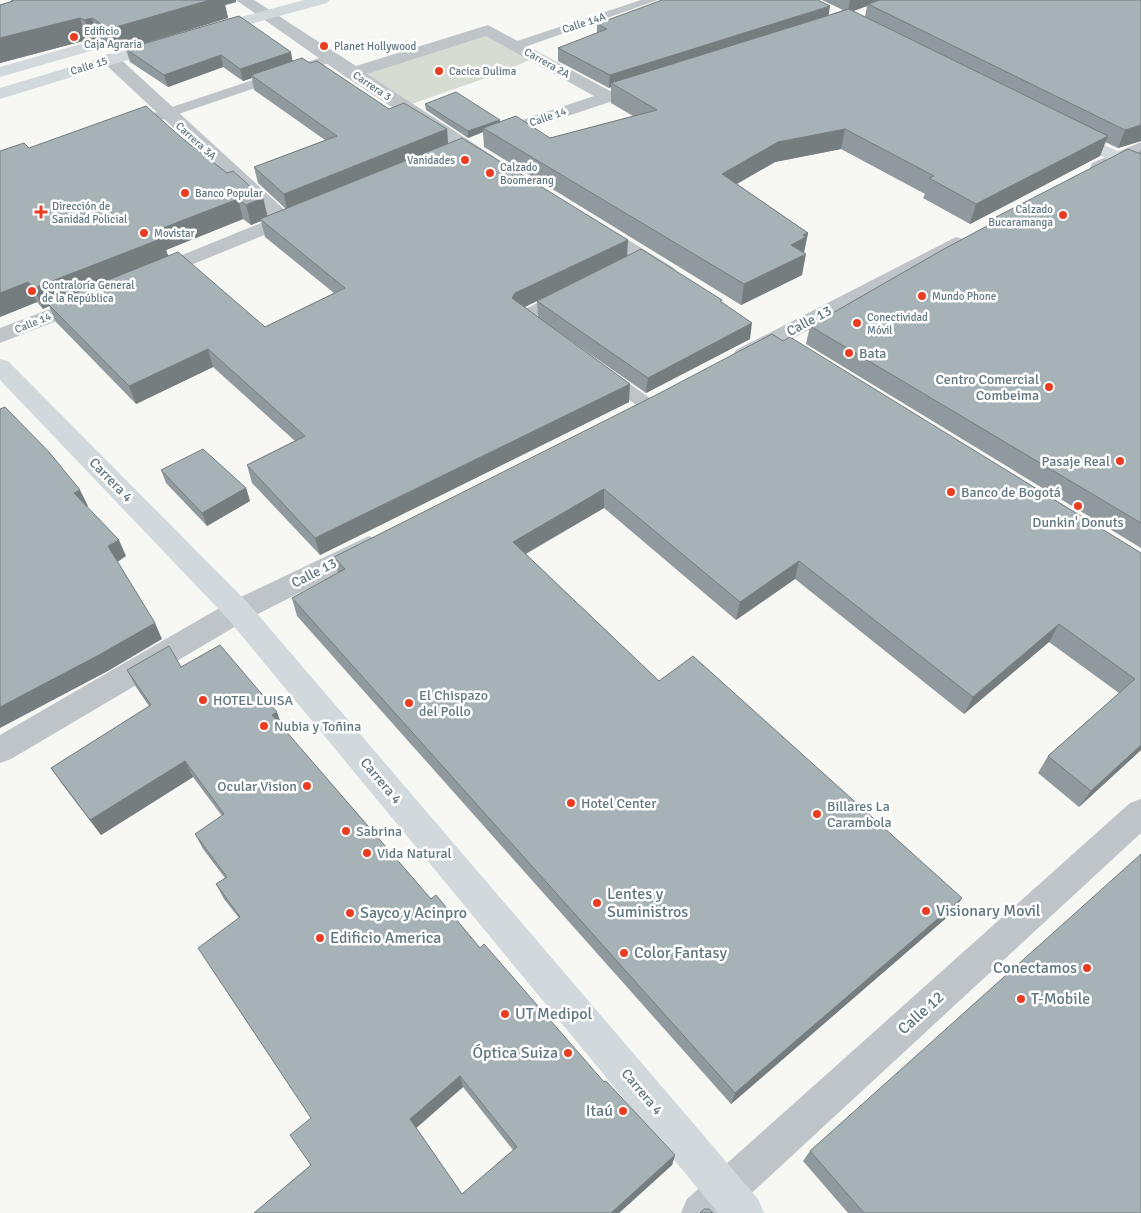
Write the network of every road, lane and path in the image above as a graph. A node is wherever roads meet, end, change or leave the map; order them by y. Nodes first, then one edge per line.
1 (322, 0) edge
2 (652, 0) edge
3 (253, 4) edge
4 (228, 7) dead end
5 (515, 46) junction
6 (107, 51) junction
7 (331, 58) junction
8 (0, 72) edge
9 (352, 73) junction
10 (664, 78) edge
11 (0, 94) edge
12 (607, 96) junction
13 (167, 114) junction
14 (1056, 126) edge
15 (120, 129) edge
16 (1141, 147) edge
17 (455, 150) junction
18 (1117, 157) junction
19 (1141, 169) edge
20 (506, 173) edge
21 (1082, 176) edge
22 (311, 209) edge
23 (284, 220) junction
24 (582, 220) edge
25 (978, 232) edge
26 (137, 280) edge
27 (684, 282) edge
28 (574, 290) edge
29 (101, 295) edge
30 (546, 332) edge
31 (0, 336) edge
32 (725, 365) edge
33 (0, 366) edge
34 (594, 366) edge
35 (657, 401) joint
36 (622, 419) edge
37 (390, 535) edge
38 (238, 611) junction
39 (0, 750) edge
40 (1141, 813) edge
41 (723, 1206) edge

1 - 3 street, Calle 15
2 - 5 lane, Calle 14A
3 - 4 street, Calle 15
3 - 6 street, Calle 15
3 - 7 street, Carrera 3
5 - 9 street, Carrera 2A
5 - 12 street, Carrera 2A
6 - 8 street, Calle 15
6 - 11 street, Calle 15
6 - 13 street, Carrera 3A
7 - 9 street, Carrera 3
7 - 13 lane
9 - 17 street, Carrera 3
10 - 12 street, Calle 14
12 - 17 street, Calle 14
13 - 15 lane
13 - 23 street, Carrera 3A
14 - 18 street
16 - 18 street
17 - 20 street, Carrera 3
18 - 19 street
18 - 21 street
22 - 23 street
23 - 26 street
24 - 27 street
25 - 32 street, Calle 13
28 - 30 lane
29 - 31 street, Calle 14
33 - 38 street, Carrera 4
34 - 35 lane
35 - 36 street
37 - 38 street, Calle 13
38 - 39 street, Calle 13
38 - 41 street, Carrera 4
40 - 41 street, Calle 12

